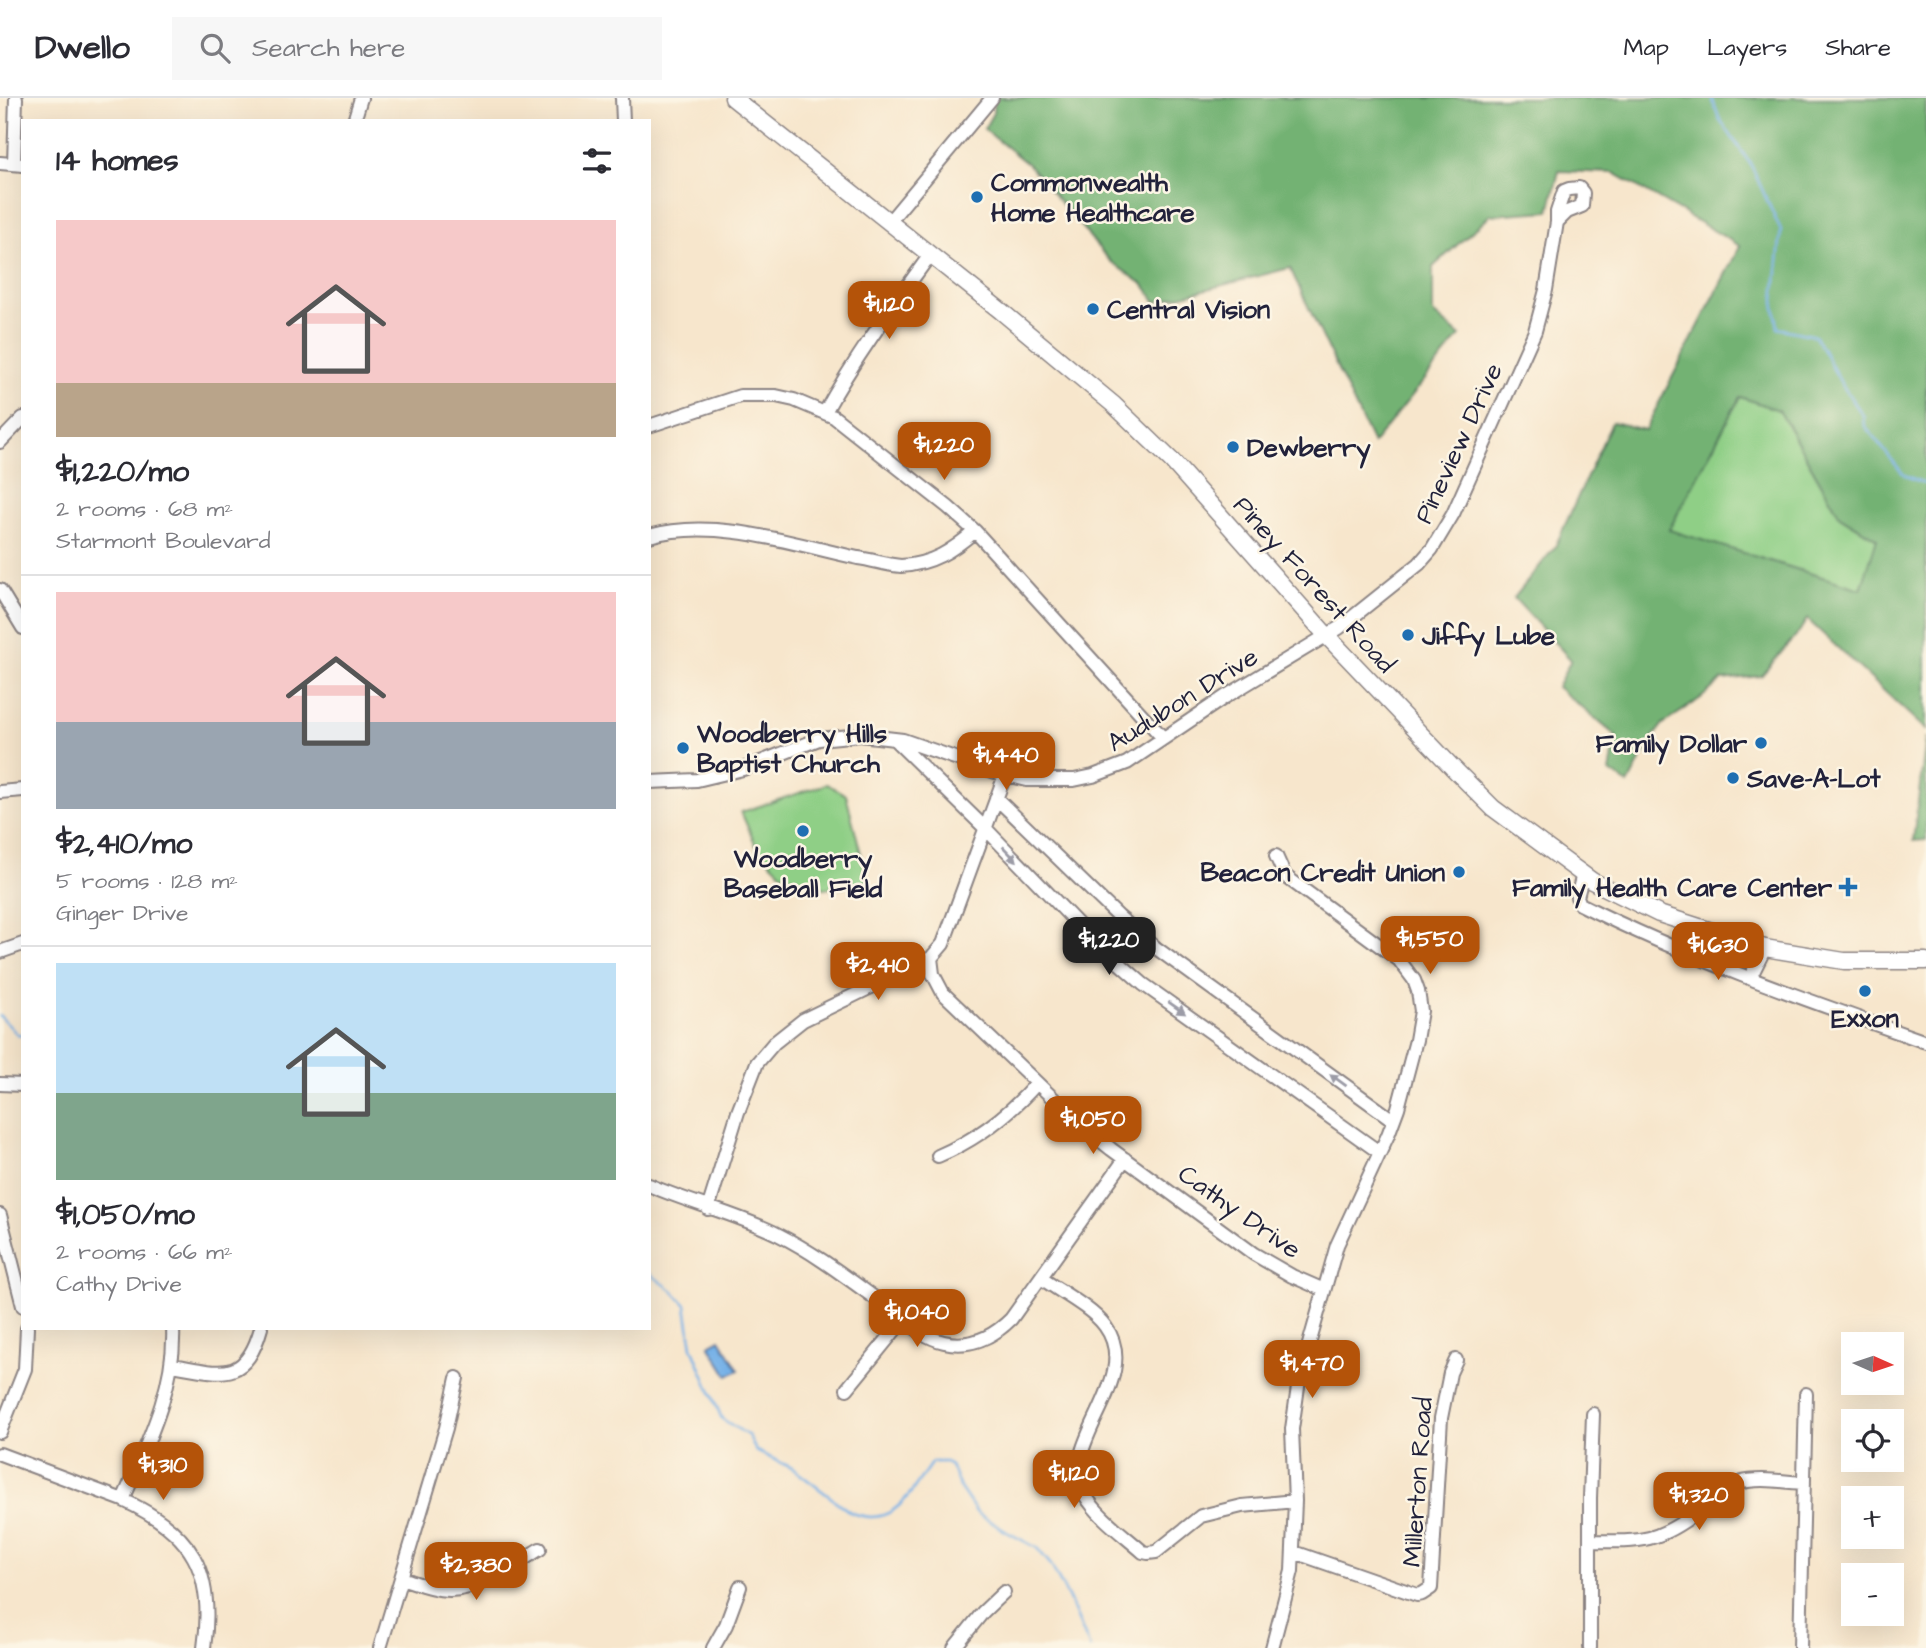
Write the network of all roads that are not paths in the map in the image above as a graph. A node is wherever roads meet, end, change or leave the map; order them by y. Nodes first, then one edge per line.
1 (16, 98) edge
2 (361, 98) edge
3 (622, 98) edge
4 (733, 98) edge
5 (992, 98) edge
6 (355, 119) edge
7 (623, 119) edge
8 (0, 163) edge
9 (18, 164) edge
10 (889, 222) junction
11 (1557, 222) dead end
12 (930, 256) junction
13 (825, 412) junction
14 (21, 420) edge
15 (651, 425) edge
16 (0, 442) edge
17 (975, 531) junction
18 (651, 536) edge
19 (0, 590) edge
20 (21, 625) edge
21 (1326, 636) junction
22 (892, 737) junction
23 (1163, 738) junction
24 (1004, 775) junction
25 (651, 782) edge
26 (21, 790) edge
27 (0, 792) edge
28 (996, 798) junction
29 (985, 828) junction
30 (1276, 856) dead end
31 (1583, 874) junction
32 (21, 945) edge
33 (1765, 948) junction
34 (0, 952) edge
35 (931, 958) junction
36 (1926, 961) edge
37 (1750, 978) junction
38 (1926, 1042) edge
39 (1037, 1083) junction
40 (0, 1084) edge
41 (21, 1085) edge
42 (1393, 1120) junction
43 (1380, 1152) junction
44 (938, 1156) dead end
45 (1125, 1159) junction
46 (651, 1186) edge
47 (708, 1209) junction
48 (0, 1215) edge
49 (1041, 1278) junction
50 (1324, 1290) junction
51 (21, 1298) edge
52 (904, 1319) junction
53 (27, 1330) edge
54 (173, 1330) edge
55 (260, 1330) edge
56 (1456, 1360) dead end
57 (172, 1365) junction
58 (457, 1378) dead end
59 (848, 1389) dead end
60 (1806, 1394) dead end
61 (1593, 1414) dead end
62 (0, 1432) edge
63 (0, 1454) edge
64 (1804, 1483) junction
65 (123, 1500) junction
66 (1295, 1501) junction
67 (1590, 1541) junction
68 (540, 1549) dead end
69 (1294, 1552) junction
70 (401, 1578) junction
71 (740, 1587) dead end
72 (1004, 1592) dead end
73 (204, 1648) edge
74 (380, 1648) edge
75 (713, 1648) edge
76 (954, 1648) edge
77 (1272, 1648) edge
78 (1590, 1648) edge
79 (1800, 1648) edge

1 - 9 street
2 - 6 street
3 - 7 street
4 - 10 main road, Piney Forest Road
5 - 10 street
8 - 9 street
10 - 12 main road, Piney Forest Road
11 - 21 street, Pineview Drive
12 - 13 street
12 - 21 main road, Piney Forest Road
13 - 15 street
13 - 17 street
14 - 16 street
17 - 18 street
17 - 23 street
19 - 20 street
21 - 23 street, Audubon Drive
21 - 31 main road, Piney Forest Road
22 - 24 street, Audubon Drive
22 - 25 street, Audubon Drive
22 - 29 street
23 - 24 street, Audubon Drive
24 - 28 street
26 - 27 street
28 - 29 street
42 -> 28 street
29 - 35 street
29 -> 43 street
30 - 42 street
31 - 33 main road, Piney Forest Road
31 - 37 street
32 - 34 street
33 - 36 main road, Piney Forest Road
33 - 37 street
35 - 39 street, Cathy Drive
35 - 47 street
37 - 38 street
39 - 44 street
39 - 45 street, Cathy Drive
40 - 41 street
42 - 43 street
43 - 50 street
45 - 49 street
45 - 50 street, Cathy Drive
46 - 47 street
47 - 52 street
48 - 51 street
49 - 52 street
49 - 66 street
50 - 66 street
52 - 59 street
53 - 62 street
54 - 57 street
55 - 57 street
56 - 69 street, Millerton Road
57 - 65 street
58 - 70 street
60 - 64 street
61 - 67 street
63 - 65 street
64 - 67 street
64 - 79 street
65 - 73 street
66 - 69 street
67 - 78 street
68 - 70 street
69 - 77 street
70 - 74 street
71 - 75 street
72 - 76 street

